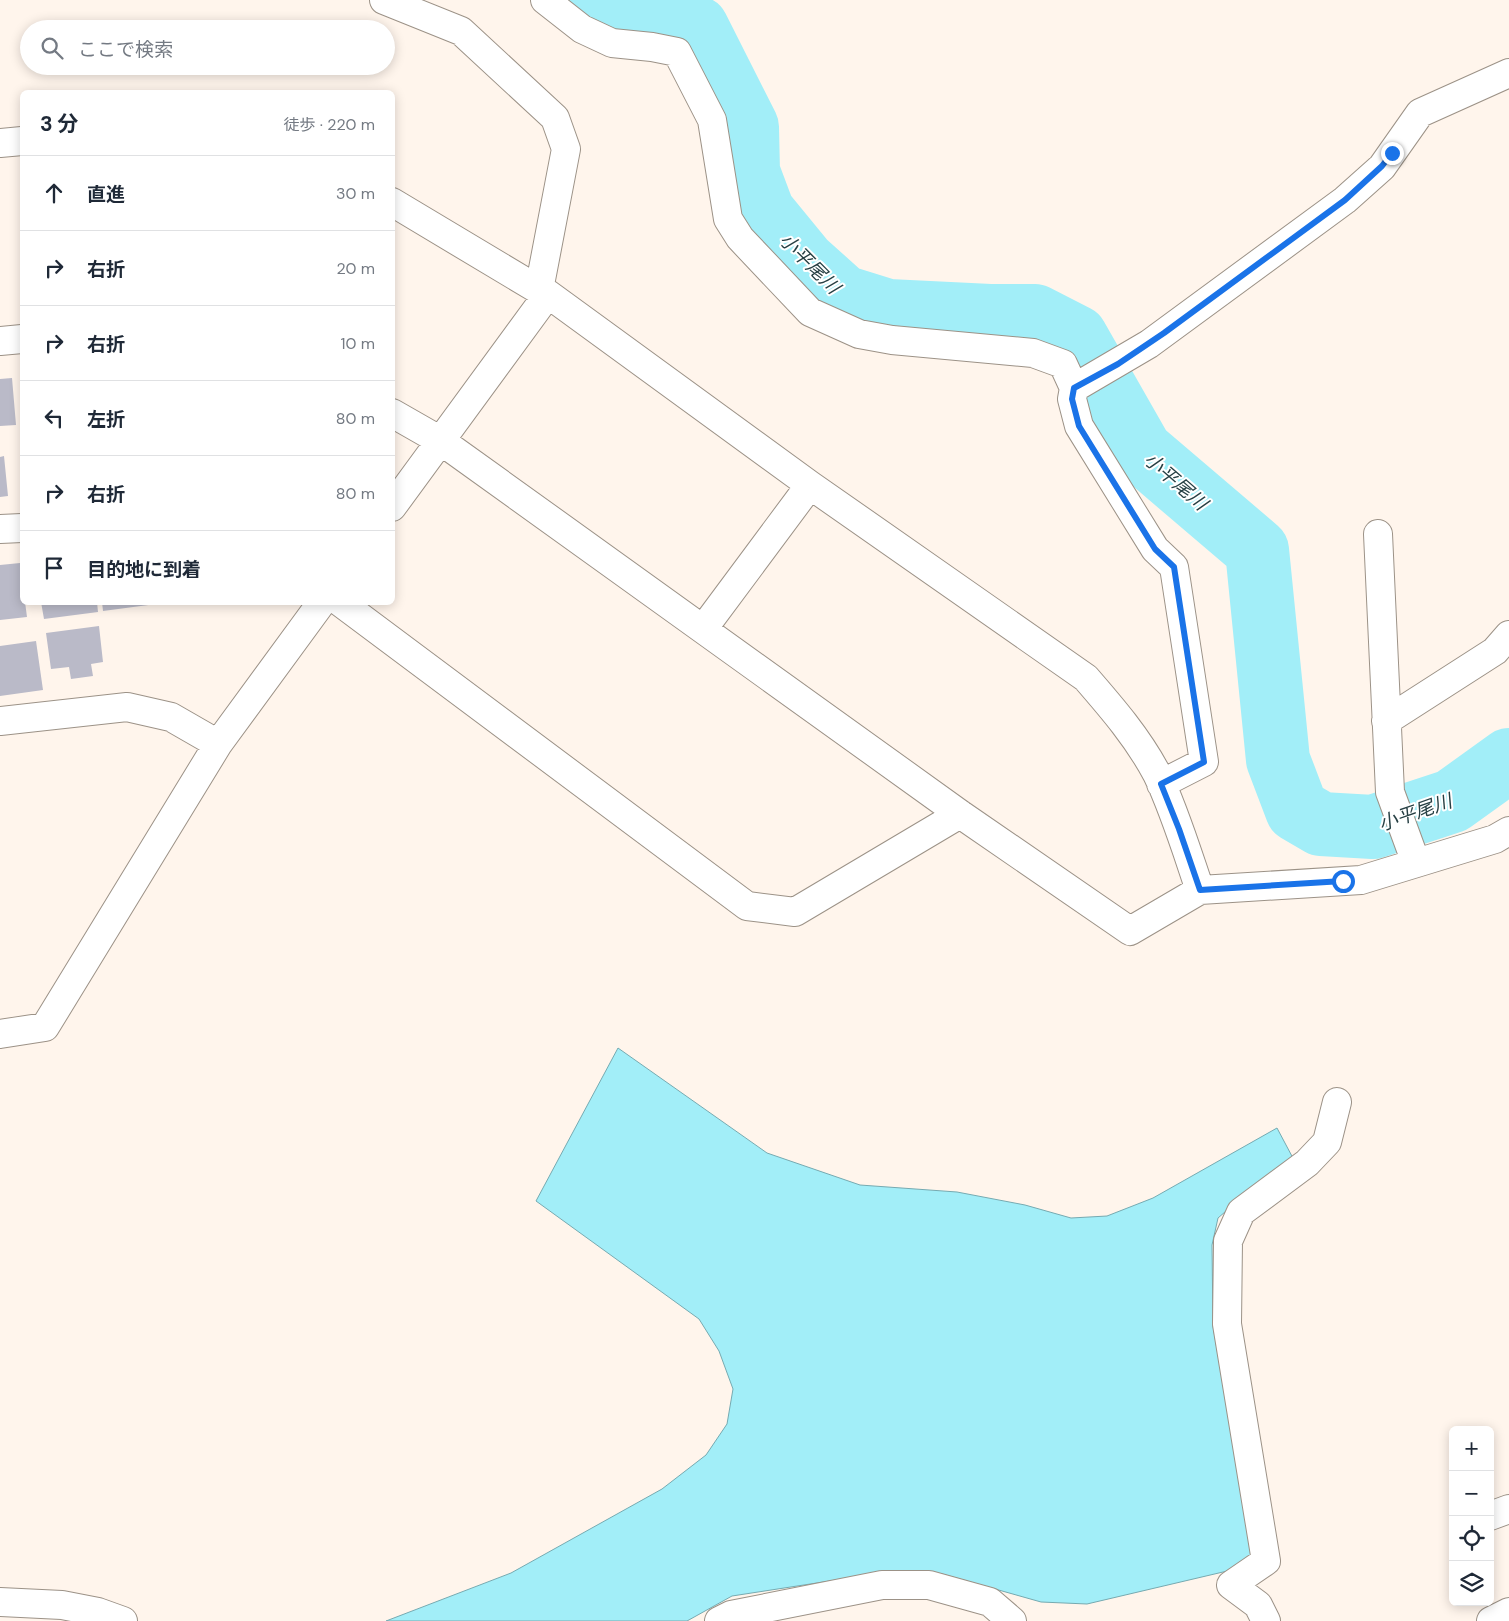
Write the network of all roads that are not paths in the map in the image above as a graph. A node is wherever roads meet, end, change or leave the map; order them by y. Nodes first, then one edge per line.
1 (384, 0) edge
2 (545, 0) edge
3 (1509, 73) edge
4 (20, 141) edge
5 (0, 143) edge
6 (395, 204) edge
7 (544, 292) junction
8 (20, 339) edge
9 (0, 341) edge
10 (1078, 385) junction
11 (395, 415) edge
12 (441, 441) junction
13 (810, 485) junction
14 (395, 503) edge
15 (20, 528) edge
16 (0, 530) edge
17 (1378, 534) dead end
18 (320, 605) edge
19 (344, 605) edge
20 (703, 629) junction
21 (1509, 635) edge
22 (0, 721) edge
23 (1386, 721) junction
24 (218, 744) junction
25 (1161, 784) junction
26 (960, 814) junction
27 (1509, 831) edge
28 (1415, 862) junction
29 (1200, 890) junction
30 (0, 1034) edge
31 (1337, 1102) dead end
32 (1509, 1509) edge
33 (1494, 1515) edge
34 (0, 1602) edge
35 (1509, 1612) edge
36 (123, 1621) edge
37 (719, 1621) edge
38 (1012, 1621) edge
39 (1266, 1621) edge
40 (1491, 1621) edge

1 - 7 street
2 - 10 street
3 - 10 street
4 - 5 street
6 - 7 street
7 - 12 street
7 - 13 street
8 - 9 street
10 - 25 street
11 - 12 street
12 - 14 street
12 - 20 street
13 - 20 street
13 - 25 street
15 - 16 street
17 - 23 street
18 - 24 street
19 - 26 street
20 - 26 street
21 - 23 street
22 - 24 street
23 - 28 street
24 - 30 street
25 - 29 street
26 - 29 street
27 - 28 street
28 - 29 street
31 - 39 street
32 - 33 street
34 - 36 street
35 - 40 street
37 - 38 street

